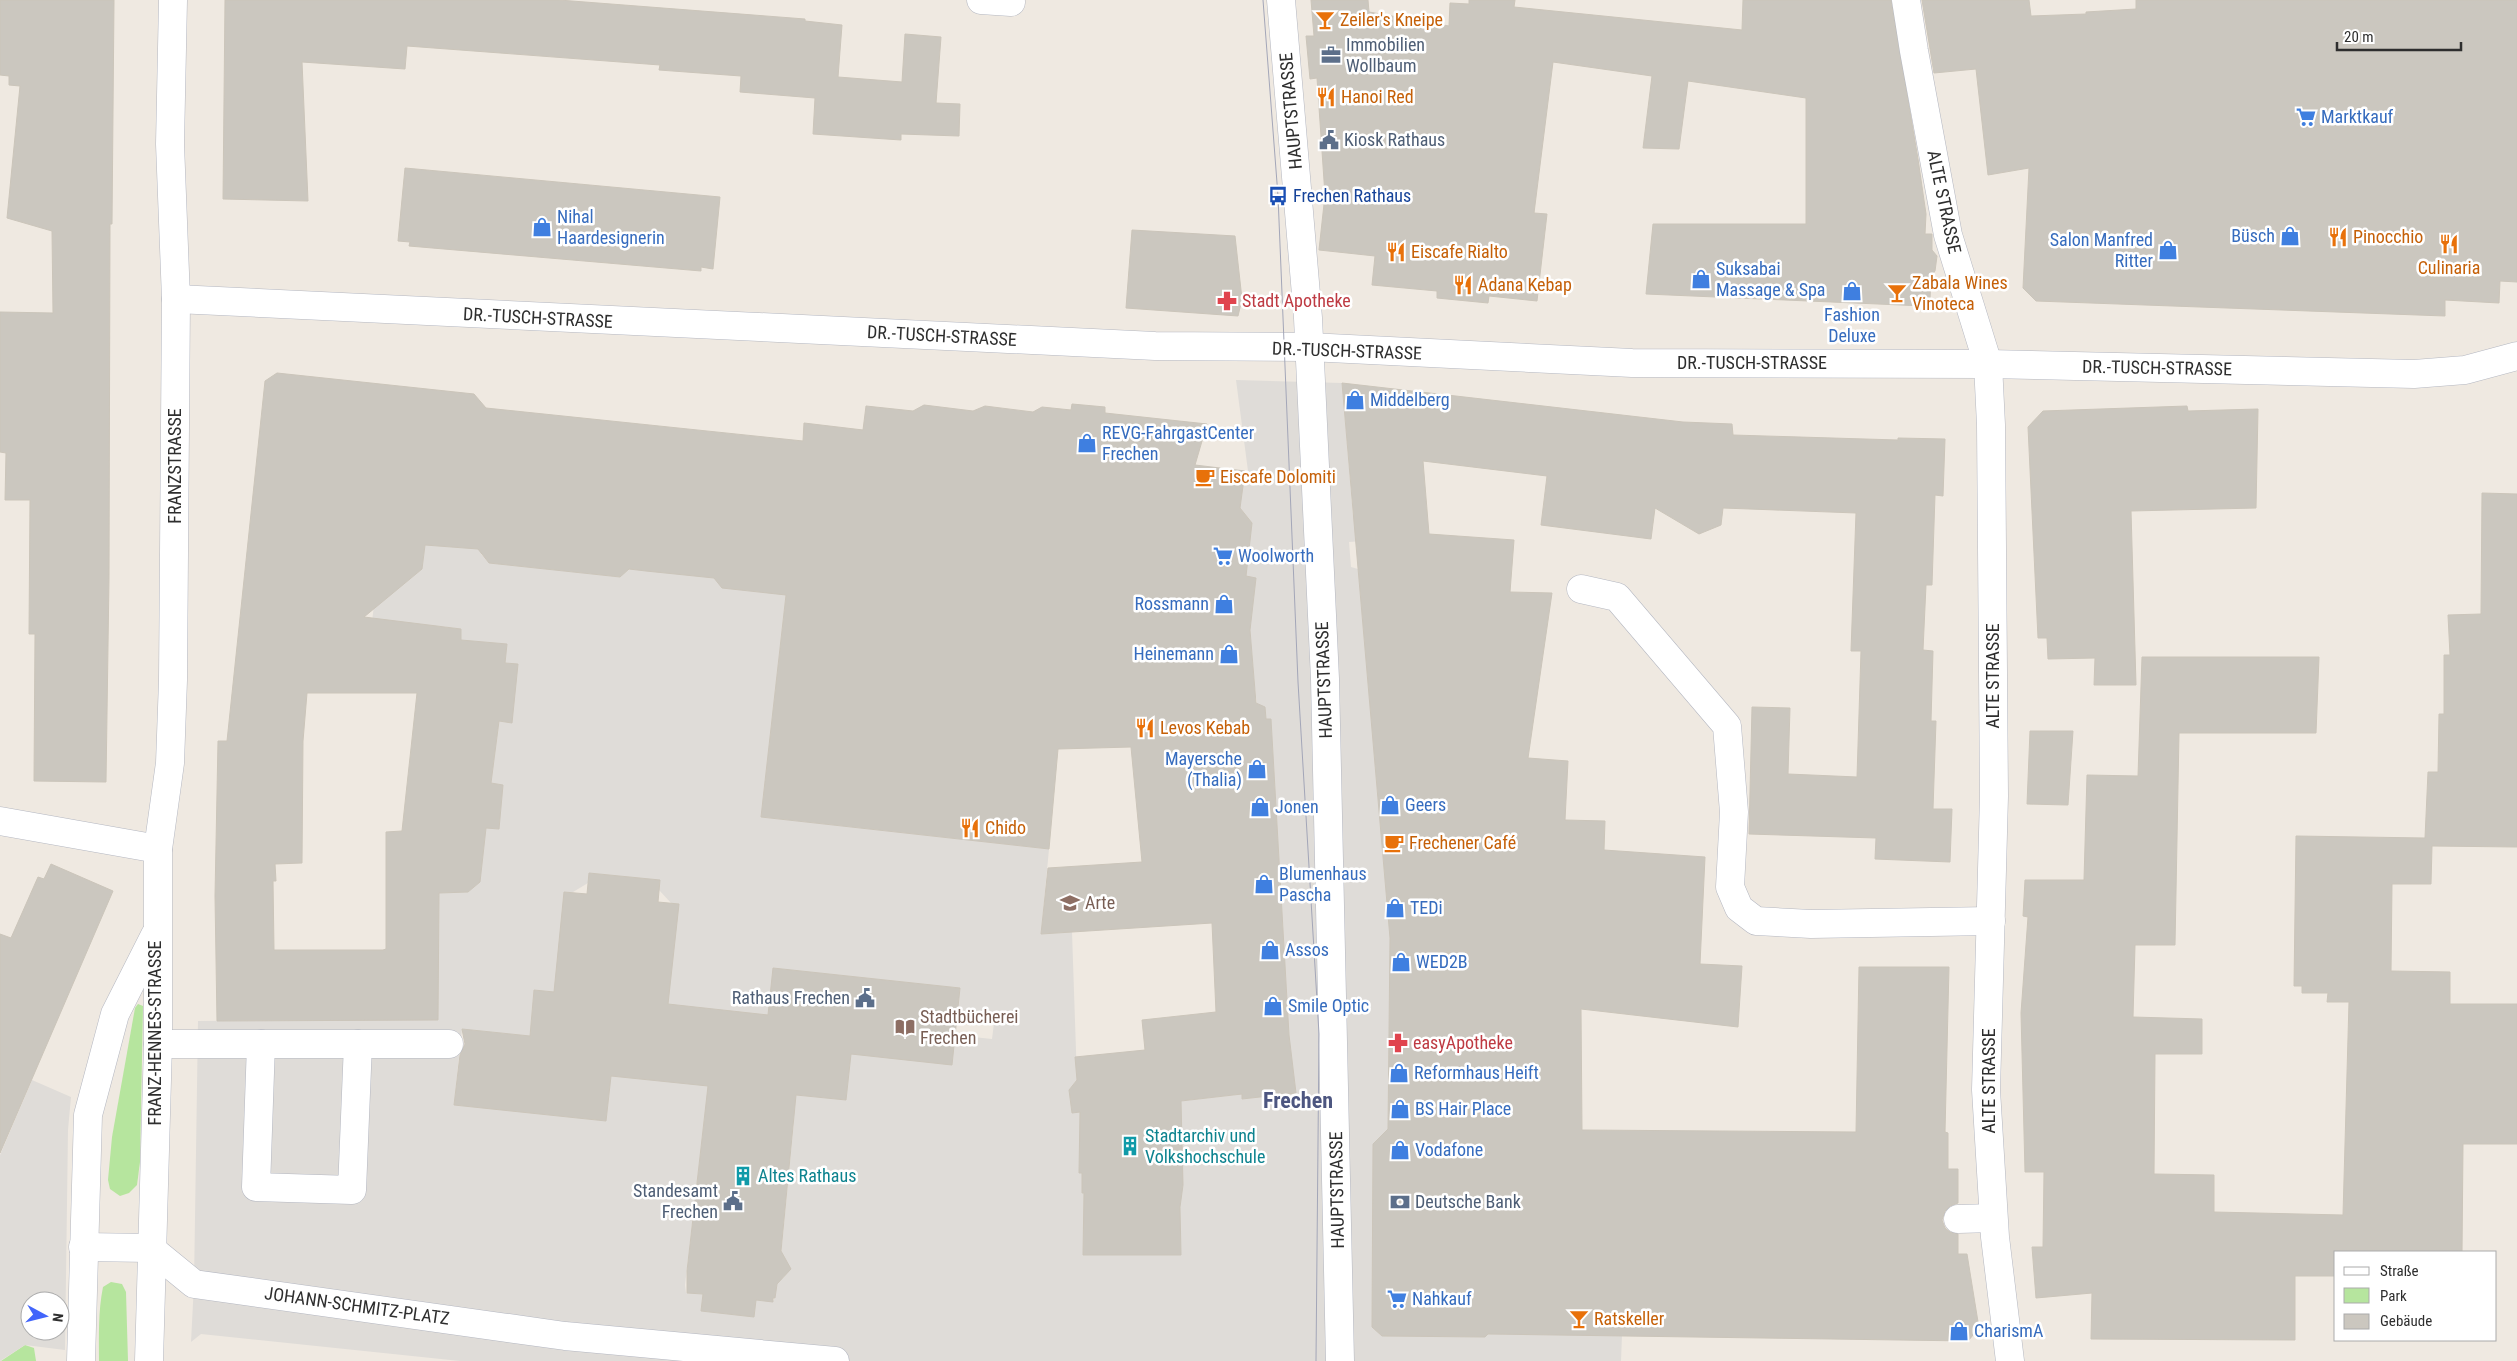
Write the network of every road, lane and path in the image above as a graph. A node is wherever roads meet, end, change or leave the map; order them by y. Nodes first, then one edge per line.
1 (173, 0) edge
2 (981, 0) edge
3 (1280, 0) edge
4 (1906, 0) edge
5 (1011, 2) dead end
6 (176, 299) junction
7 (1309, 347) junction
8 (2517, 356) edge
9 (1988, 364) junction
10 (1581, 588) dead end
11 (0, 821) edge
12 (158, 849) junction
13 (1992, 921) junction
14 (157, 931) junction
15 (158, 1044) junction
16 (261, 1044) junction
17 (358, 1044) junction
18 (449, 1044) dead end
19 (1993, 1218) junction
20 (1958, 1219) dead end
21 (83, 1247) junction
22 (150, 1248) junction
23 (81, 1361) edge
24 (149, 1361) edge
25 (835, 1361) edge
26 (1340, 1361) edge
27 (2010, 1361) edge

1 - 6 street, FRANZSTRASSE
2 - 5 street
3 - 7 street, HAUPTSTRASSE
4 - 9 street, ALTE STRASSE
6 - 7 street, DR.-TUSCH-STRASSE
6 - 12 street, FRANZSTRASSE
7 - 9 street, DR.-TUSCH-STRASSE
7 - 26 street, HAUPTSTRASSE
8 - 9 street, DR.-TUSCH-STRASSE
9 - 13 street, ALTE STRASSE
10 - 13 street
11 - 12 street
12 - 14 street, FRANZSTRASSE
13 - 19 street, ALTE STRASSE
14 - 15 street, FRANZ-HENNES-STRASSE
14 - 21 street, FRANZ-HENNES-STRASSE
15 - 16 street
15 - 22 street, FRANZ-HENNES-STRASSE
16 - 17 street
16 - 17 street
17 - 18 street
19 - 20 street
19 - 27 street, ALTE STRASSE
21 - 22 street
21 - 23 street, FRANZ-HENNES-STRASSE
22 - 24 street, FRANZ-HENNES-STRASSE
22 - 25 street, JOHANN-SCHMITZ-PLATZ

